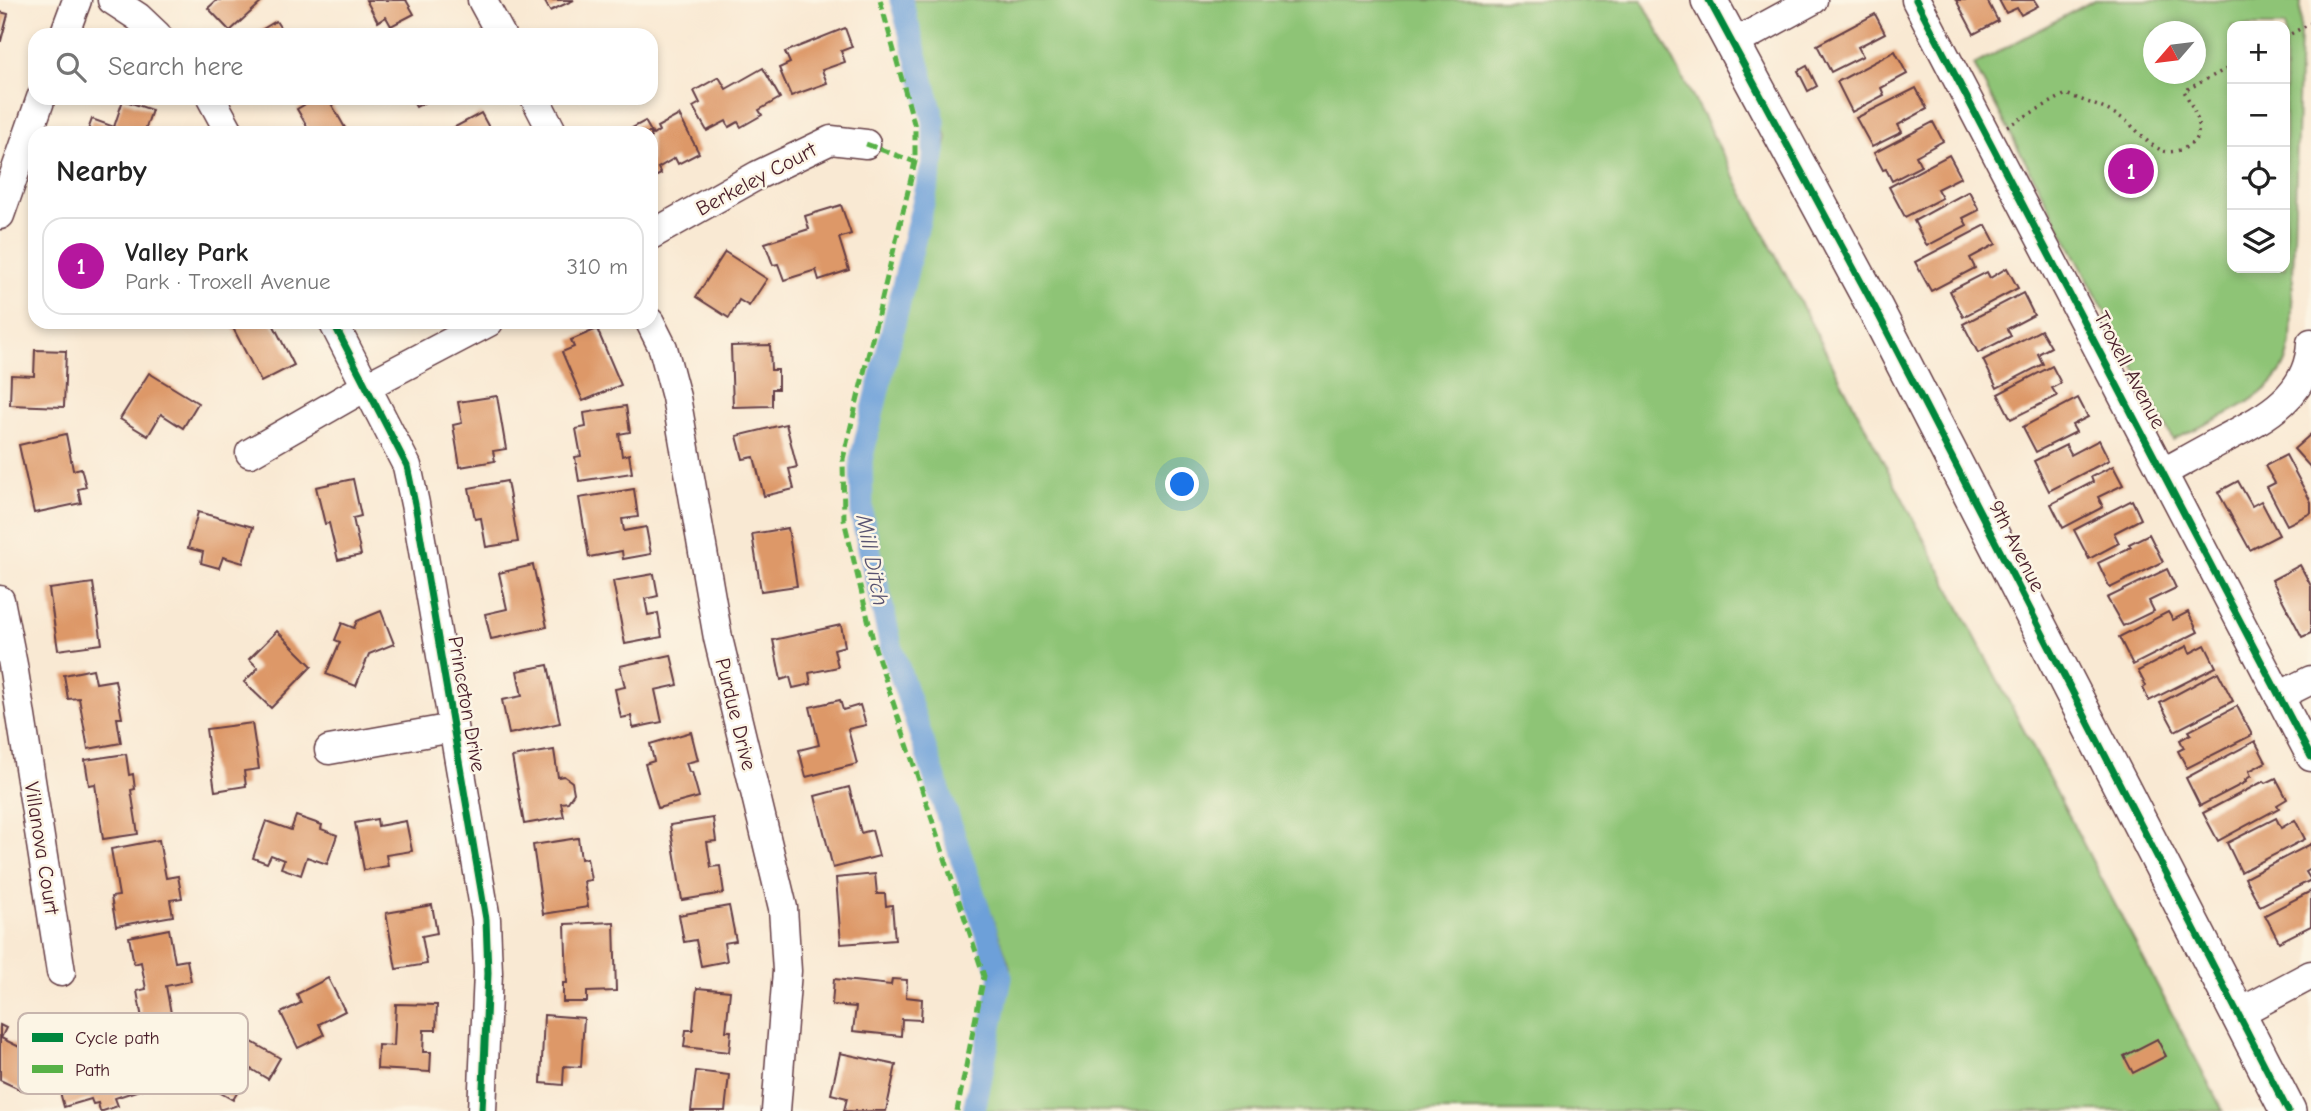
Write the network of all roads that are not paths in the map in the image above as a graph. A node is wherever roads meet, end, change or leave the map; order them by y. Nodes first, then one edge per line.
1 (77, 0) edge
2 (113, 0) edge
3 (482, 0) edge
4 (1709, 0) edge
5 (1813, 0) edge
6 (1916, 0) edge
7 (67, 28) edge
8 (150, 28) edge
9 (497, 28) edge
10 (1734, 43) junction
11 (39, 105) edge
12 (215, 105) edge
13 (539, 105) edge
14 (31, 126) edge
15 (226, 126) edge
16 (550, 126) edge
17 (28, 135) edge
18 (866, 144) dead end
19 (0, 215) edge
20 (658, 231) edge
21 (337, 329) edge
22 (476, 329) edge
23 (654, 329) edge
24 (2311, 343) edge
25 (368, 386) junction
26 (250, 453) dead end
27 (2164, 472) junction
28 (0, 600) edge
29 (2311, 680) edge
30 (2279, 696) junction
31 (453, 728) junction
32 (329, 750) dead end
33 (2311, 757) edge
34 (61, 972) dead end
35 (2311, 975) edge
36 (2239, 1013) junction
37 (481, 1111) edge
38 (776, 1111) edge
39 (2288, 1111) edge

1 - 7 street
2 - 8 street
3 - 9 street
4 - 10 main road, 9th Avenue
5 - 10 street
6 - 27 street, Troxell Avenue
10 - 36 main road, 9th Avenue
11 - 14 street
12 - 15 street
13 - 16 street
17 - 19 street
18 - 20 street, Berkeley Court
21 - 25 street, Princeton Drive
22 - 25 street
23 - 38 street, Purdue Drive
24 - 27 street
25 - 26 street
25 - 31 street, Princeton Drive
27 - 30 street, Troxell Avenue
28 - 34 street, Villanova Court
29 - 30 street
30 - 33 street, Troxell Avenue
31 - 32 street, Princeton Drive
31 - 37 street, Princeton Drive
35 - 36 street
36 - 39 main road, 9th Avenue

